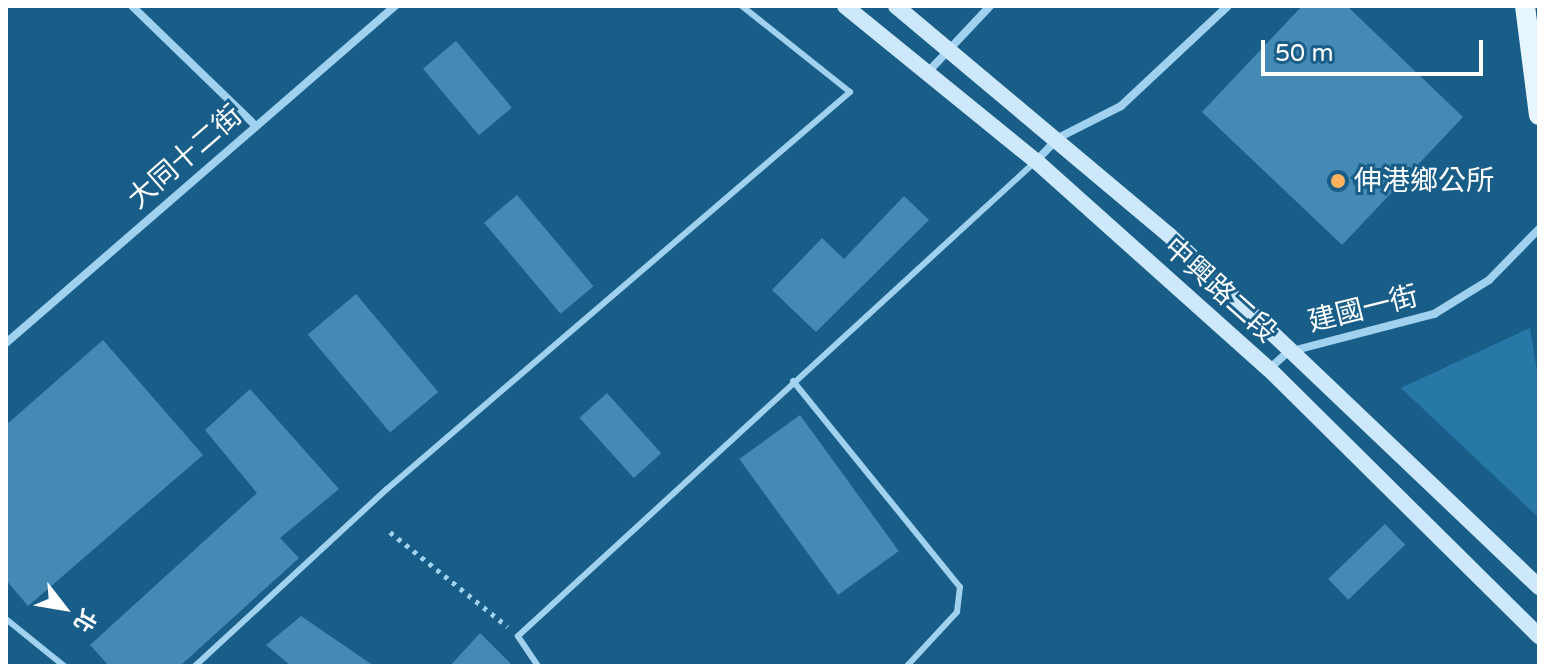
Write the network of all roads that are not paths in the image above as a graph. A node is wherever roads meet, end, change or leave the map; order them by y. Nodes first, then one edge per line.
1 (132, 6) edge
2 (395, 6) edge
3 (742, 6) edge
4 (845, 6) edge
5 (896, 6) edge
6 (990, 6) edge
7 (1228, 6) edge
8 (1525, 6) edge
9 (950, 48) junction
10 (927, 73) junction
11 (1539, 115) edge
12 (255, 125) junction
13 (1058, 138) junction
14 (1036, 161) junction
15 (1539, 229) edge
16 (6, 343) edge
17 (1288, 352) junction
18 (1269, 369) junction
19 (793, 381) junction
20 (1539, 587) edge
21 (6, 619) edge
22 (1539, 636) edge
23 (64, 666) edge
24 (195, 666) edge
25 (538, 666) edge
26 (907, 666) edge

1 - 12 street
2 - 12 street, 大同十二街
3 - 24 lane
4 - 10 main road, 中興路二段
5 - 9 main road, 中興路二段
6 - 9 street
7 - 13 street
8 - 11 main road
9 - 10 street
9 - 13 main road, 中興路二段
10 - 14 main road, 中興路二段
12 - 16 street, 大同十二街
13 - 14 street
13 - 17 main road, 中興路二段
14 - 18 main road, 中興路二段
14 - 19 lane
15 - 17 street, 建國一街
17 - 18 street, 建國一街
17 - 20 main road, 中興路二段
18 - 22 main road, 中興路二段
19 - 25 lane
19 - 26 lane
21 - 23 lane

